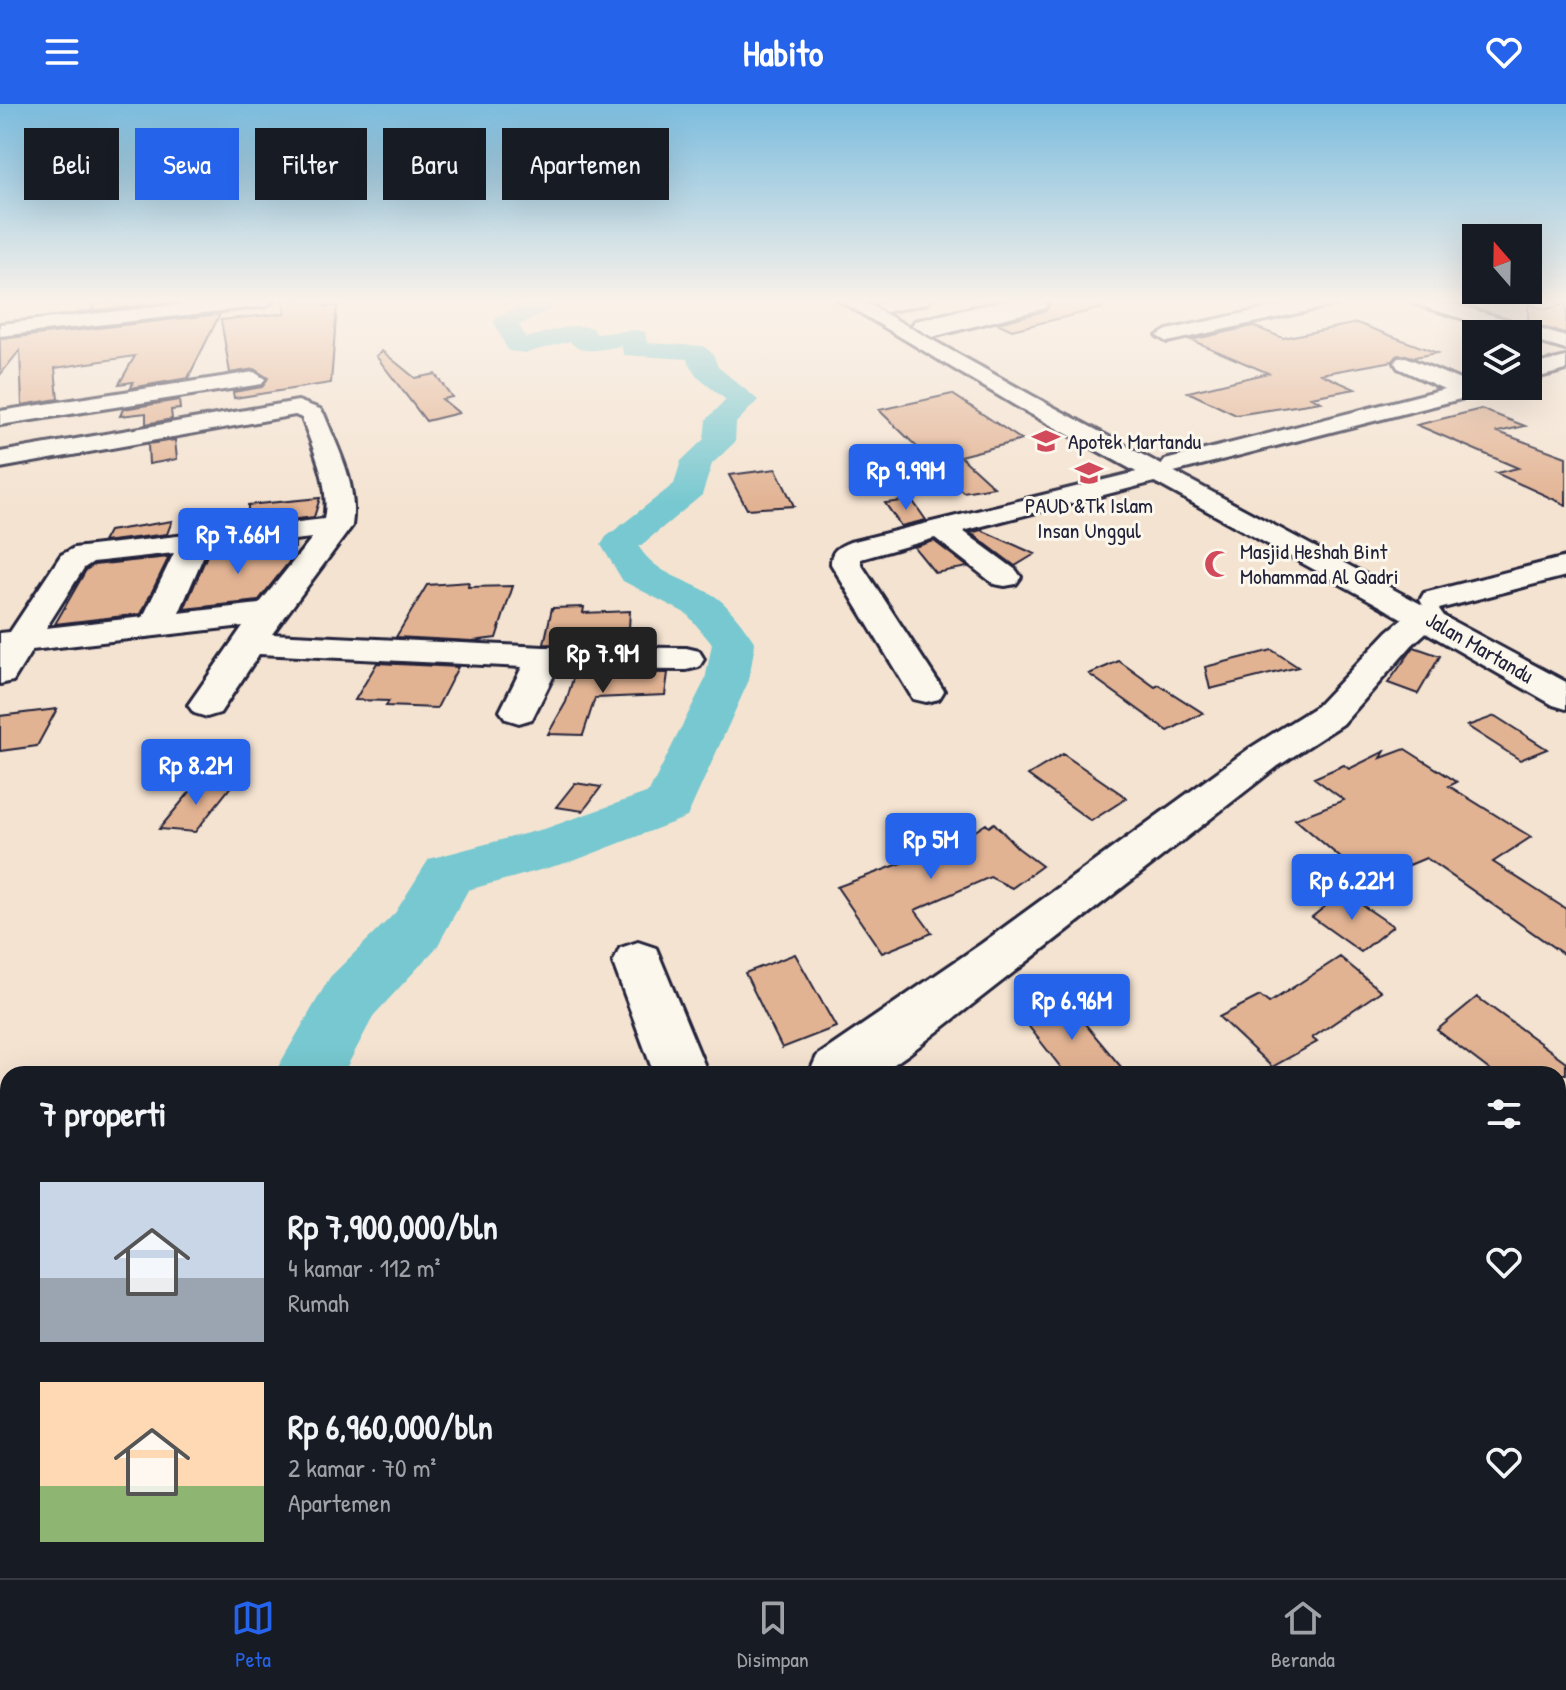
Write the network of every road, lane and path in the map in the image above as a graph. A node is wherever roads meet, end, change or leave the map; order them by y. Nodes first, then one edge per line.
1 (977, 368) edge
2 (999, 368) edge
3 (1419, 368) edge
4 (254, 379) dead end
5 (1462, 384) edge
6 (1462, 392) edge
7 (0, 418) edge
8 (1080, 422) junction
9 (0, 460) edge
10 (1166, 469) junction
11 (337, 526) junction
12 (940, 528) junction
13 (194, 542) junction
14 (1566, 566) edge
15 (1005, 577) dead end
16 (1431, 608) junction
17 (269, 613) junction
18 (156, 626) junction
19 (11, 642) edge
20 (248, 643) junction
21 (544, 658) junction
22 (686, 659) dead end
23 (1566, 671) edge
24 (0, 673) edge
25 (926, 691) dead end
26 (1566, 697) edge
27 (207, 705) dead end
28 (519, 711) dead end
29 (638, 963) dead end
30 (678, 1066) edge
31 (848, 1066) edge

1 - 8 main road, Jalan Martandu
2 - 8 main road, Jalan Martandu
3 - 5 main road
4 - 7 main road
6 - 10 main road
8 - 10 main road, Jalan Martandu
9 - 11 main road
10 - 12 main road
10 - 16 main road, Jalan Martandu
11 - 13 main road
11 - 17 main road
12 - 15 main road
12 - 25 main road
13 - 18 main road
13 - 19 main road
14 - 16 main road
16 - 23 main road, Jalan Martandu
16 - 26 main road, Jalan Martandu
16 - 31 main road
17 - 18 main road
17 - 20 main road
18 - 19 main road
19 - 24 main road
20 - 21 main road
20 - 27 main road
21 - 22 main road
21 - 28 main road
29 - 30 main road

